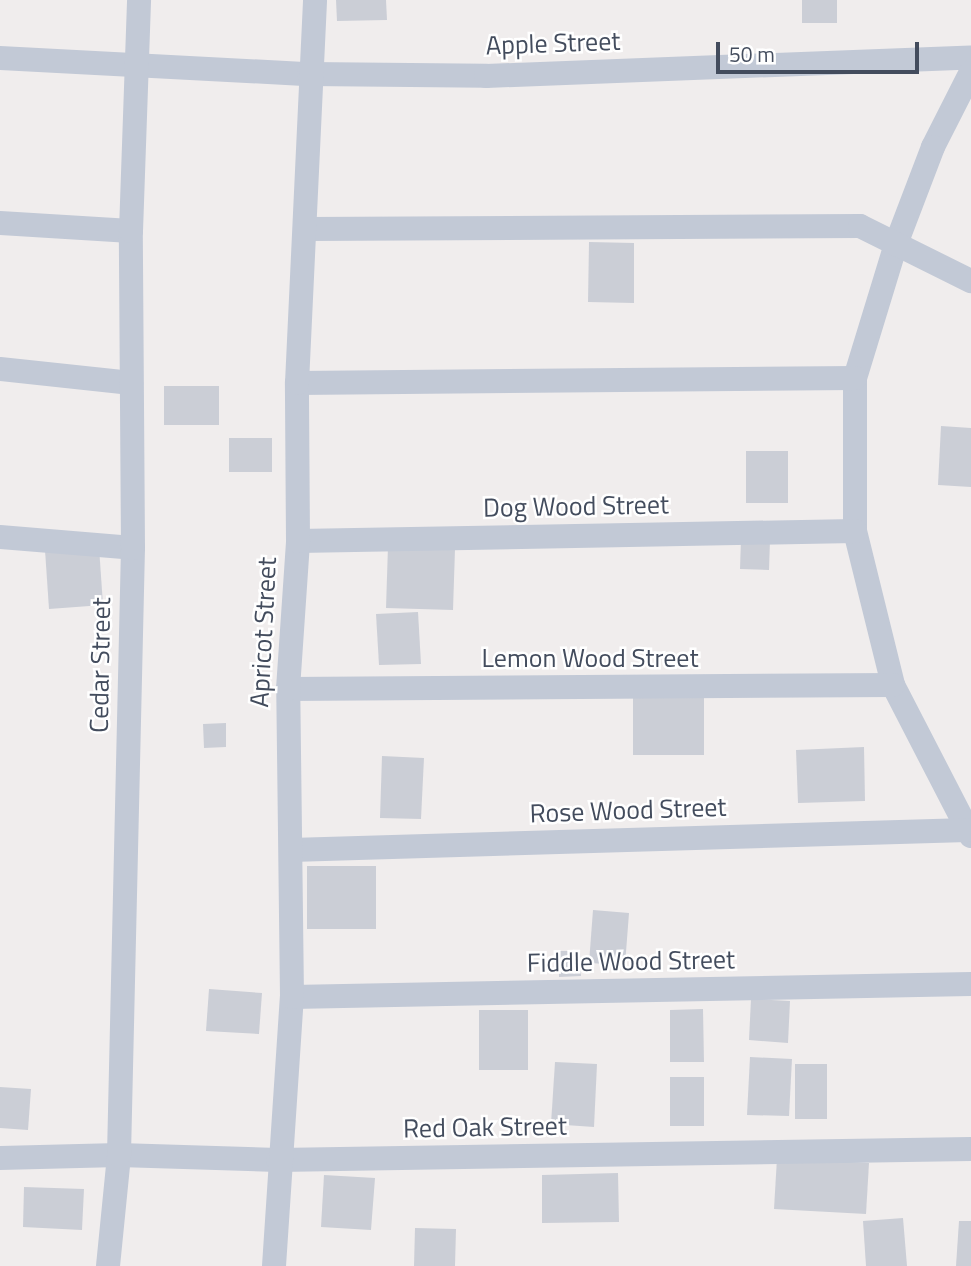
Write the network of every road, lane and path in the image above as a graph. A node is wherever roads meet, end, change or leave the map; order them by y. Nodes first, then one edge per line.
1 (139, 0) edge
2 (315, 0) edge
3 (971, 57) edge
4 (0, 58) edge
5 (137, 66) junction
6 (971, 72) edge
7 (309, 74) junction
8 (0, 223) edge
9 (307, 229) junction
10 (131, 231) junction
11 (896, 244) junction
12 (971, 281) edge
13 (0, 369) edge
14 (855, 378) junction
15 (131, 383) junction
16 (297, 383) junction
17 (855, 531) junction
18 (0, 537) edge
19 (298, 541) junction
20 (133, 548) junction
21 (892, 685) junction
22 (288, 689) junction
23 (969, 833) edge
24 (291, 850) junction
25 (971, 984) edge
26 (292, 997) junction
27 (971, 1149) edge
28 (119, 1155) junction
29 (0, 1158) edge
30 (278, 1160) junction
31 (108, 1266) edge
32 (274, 1266) edge

1 - 5 street, Cedar Street
2 - 7 street, Apricot Street
3 - 7 street, Apple Street
4 - 5 street, Apple Street
5 - 7 street, Apple Street
5 - 10 street, Cedar Street
6 - 11 street
7 - 9 street, Apricot Street
8 - 10 street
9 - 11 street
9 - 16 street, Apricot Street
10 - 15 street, Cedar Street
11 - 12 street
11 - 14 street
13 - 15 street
14 - 16 street
14 - 17 street
15 - 20 street, Cedar Street
16 - 19 street, Apricot Street
17 - 19 street, Dog Wood Street
17 - 21 street
18 - 20 street
19 - 22 street, Apricot Street
20 - 28 street, Cedar Street
21 - 22 street, Lemon Wood Street
21 - 23 street
22 - 24 street, Apricot Street
23 - 24 street, Rose Wood Street
24 - 26 street, Apricot Street
25 - 26 street, Fiddle Wood Street
26 - 30 street, Apricot Street
27 - 30 street, Red Oak Street
28 - 29 street, Red Oak Street
28 - 30 street, Red Oak Street
28 - 31 street, Cedar Street
30 - 32 street, Apricot Street

